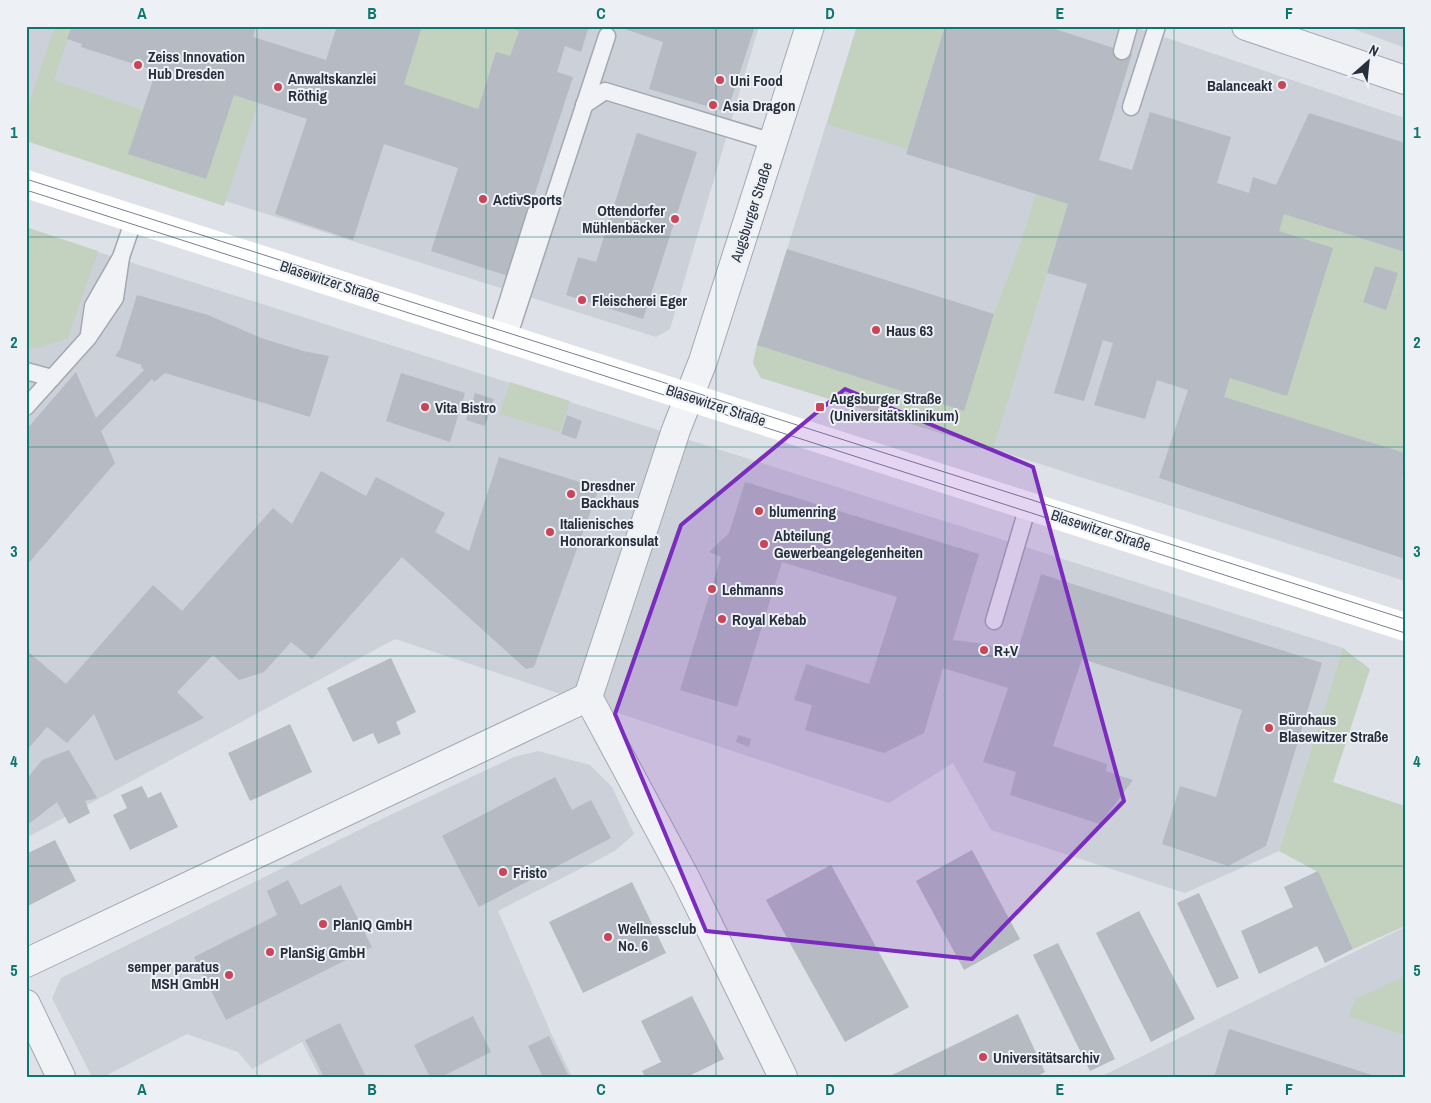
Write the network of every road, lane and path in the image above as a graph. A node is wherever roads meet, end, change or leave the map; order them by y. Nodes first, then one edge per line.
1 (810, 26) edge
2 (1129, 26) edge
3 (1157, 26) edge
4 (1246, 26) edge
5 (607, 36) dead end
6 (1122, 51) dead end
7 (1405, 80) edge
8 (584, 105) junction
9 (1131, 107) dead end
10 (773, 142) junction
11 (26, 184) edge
12 (536, 212) dead end
13 (134, 219) junction
14 (503, 337) junction
15 (26, 371) edge
16 (52, 378) junction
17 (690, 396) junction
18 (26, 407) edge
19 (1028, 506) junction
20 (994, 620) dead end
21 (1405, 627) edge
22 (588, 698) junction
23 (26, 963) edge
24 (26, 1004) edge
25 (60, 1077) edge
26 (783, 1077) edge

1 - 10 street, Augsburger Straße
2 - 6 lane
3 - 9 lane
4 - 7 street
5 - 8 lane
8 - 10 lane
8 - 14 lane
10 - 17 street, Augsburger Straße
11 - 13 street, Blasewitzer Straße
12 - 14 lane
13 - 14 street, Blasewitzer Straße
13 - 16 lane
14 - 17 street, Blasewitzer Straße
15 - 16 lane
16 - 18 lane
17 - 19 street, Blasewitzer Straße
17 - 22 street, Augsburger Straße
19 - 20 lane
19 - 21 street, Blasewitzer Straße
22 - 23 street
22 - 26 street
24 - 25 street

